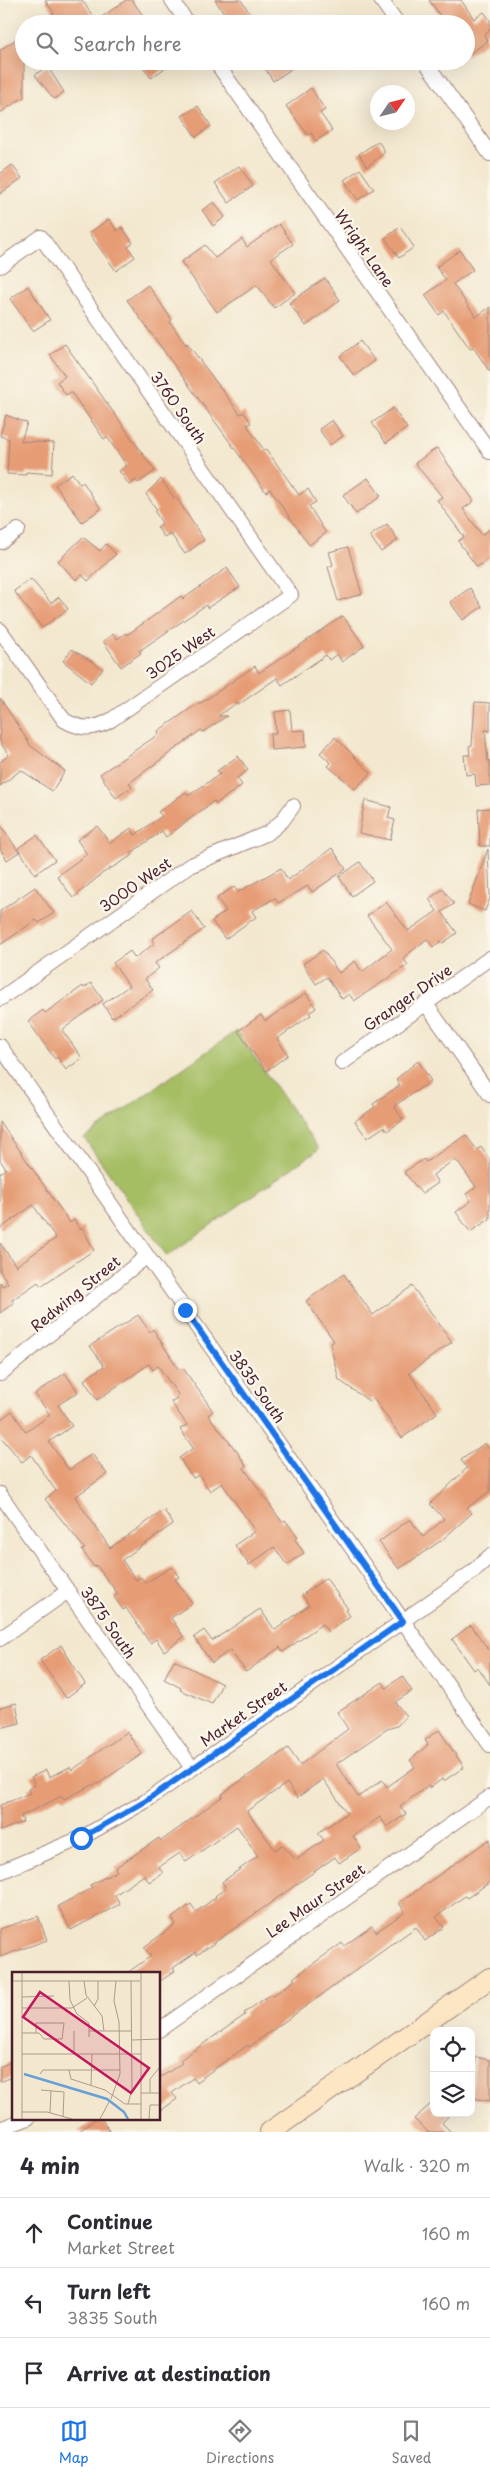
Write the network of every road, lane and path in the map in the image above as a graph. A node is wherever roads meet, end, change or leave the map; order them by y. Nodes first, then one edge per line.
1 (172, 0) edge
2 (381, 0) edge
3 (182, 15) edge
4 (392, 15) edge
5 (221, 70) edge
6 (430, 70) edge
7 (490, 154) edge
8 (0, 266) edge
9 (490, 452) edge
10 (18, 530) dead end
11 (0, 542) edge
12 (291, 595) joint
13 (0, 630) edge
14 (293, 806) dead end
15 (490, 958) edge
16 (0, 999) edge
17 (426, 1004) junction
18 (0, 1046) edge
19 (342, 1063) dead end
20 (490, 1095) edge
21 (147, 1256) junction
22 (0, 1374) edge
23 (0, 1494) edge
24 (490, 1556) edge
25 (68, 1591) junction
26 (403, 1621) junction
27 (0, 1639) edge
28 (490, 1745) edge
29 (192, 1768) junction
30 (490, 1797) edge
31 (0, 1872) edge
32 (490, 1978) edge
33 (160, 2029) edge
34 (23, 2120) edge
35 (0, 2129) edge
36 (270, 2132) edge

1 - 3 street
2 - 4 street
5 - 9 street, Wright Lane
6 - 7 street
8 - 12 street, 3760 South
10 - 11 street
12 - 13 street, 3025 West
14 - 16 street, 3000 West
15 - 17 street, Granger Drive
17 - 19 street, Granger Drive
17 - 20 street
18 - 21 street, 3835 South
21 - 22 street, Redwing Street
21 - 26 street, 3835 South
23 - 25 street, 3875 South
24 - 26 street, Market Street
25 - 27 street
25 - 29 street, 3875 South
26 - 28 street, 3835 South
26 - 29 street, Market Street
29 - 31 street, Market Street
30 - 33 street, Lee Maur Street
32 - 36 main road
34 - 35 street

